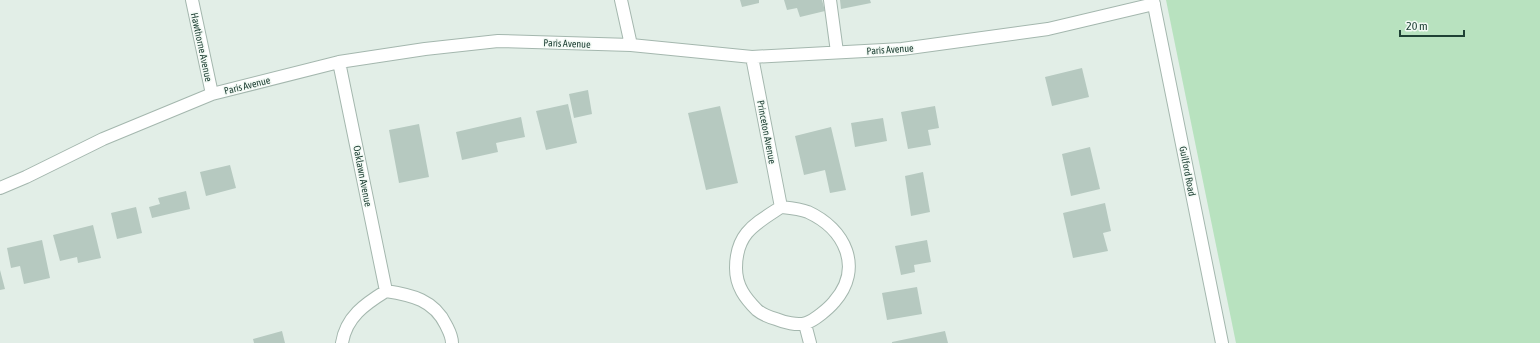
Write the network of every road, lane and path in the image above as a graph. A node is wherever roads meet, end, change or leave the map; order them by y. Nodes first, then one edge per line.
1 (192, 0) edge
2 (621, 0) edge
3 (830, 0) edge
4 (1154, 2) edge
5 (631, 45) junction
6 (837, 52) junction
7 (752, 57) junction
8 (340, 62) junction
9 (212, 94) junction
10 (0, 188) edge
11 (781, 207) junction
12 (386, 291) junction
13 (805, 324) junction
14 (342, 343) edge
15 (452, 343) edge
16 (810, 343) edge
17 (1222, 343) edge

1 - 9 street, Hawthorne Avenue
2 - 5 street
3 - 6 street
4 - 6 street, Paris Avenue
4 - 17 street, Guilford Road
5 - 7 street, Paris Avenue
5 - 8 street, Paris Avenue
6 - 7 street, Paris Avenue
7 - 11 street, Princeton Avenue
8 - 9 street, Paris Avenue
8 - 12 street, Oaklawn Avenue
9 - 10 street, Paris Avenue
11 - 13 street
11 - 13 street
12 - 14 street
12 - 15 street
13 - 16 street

